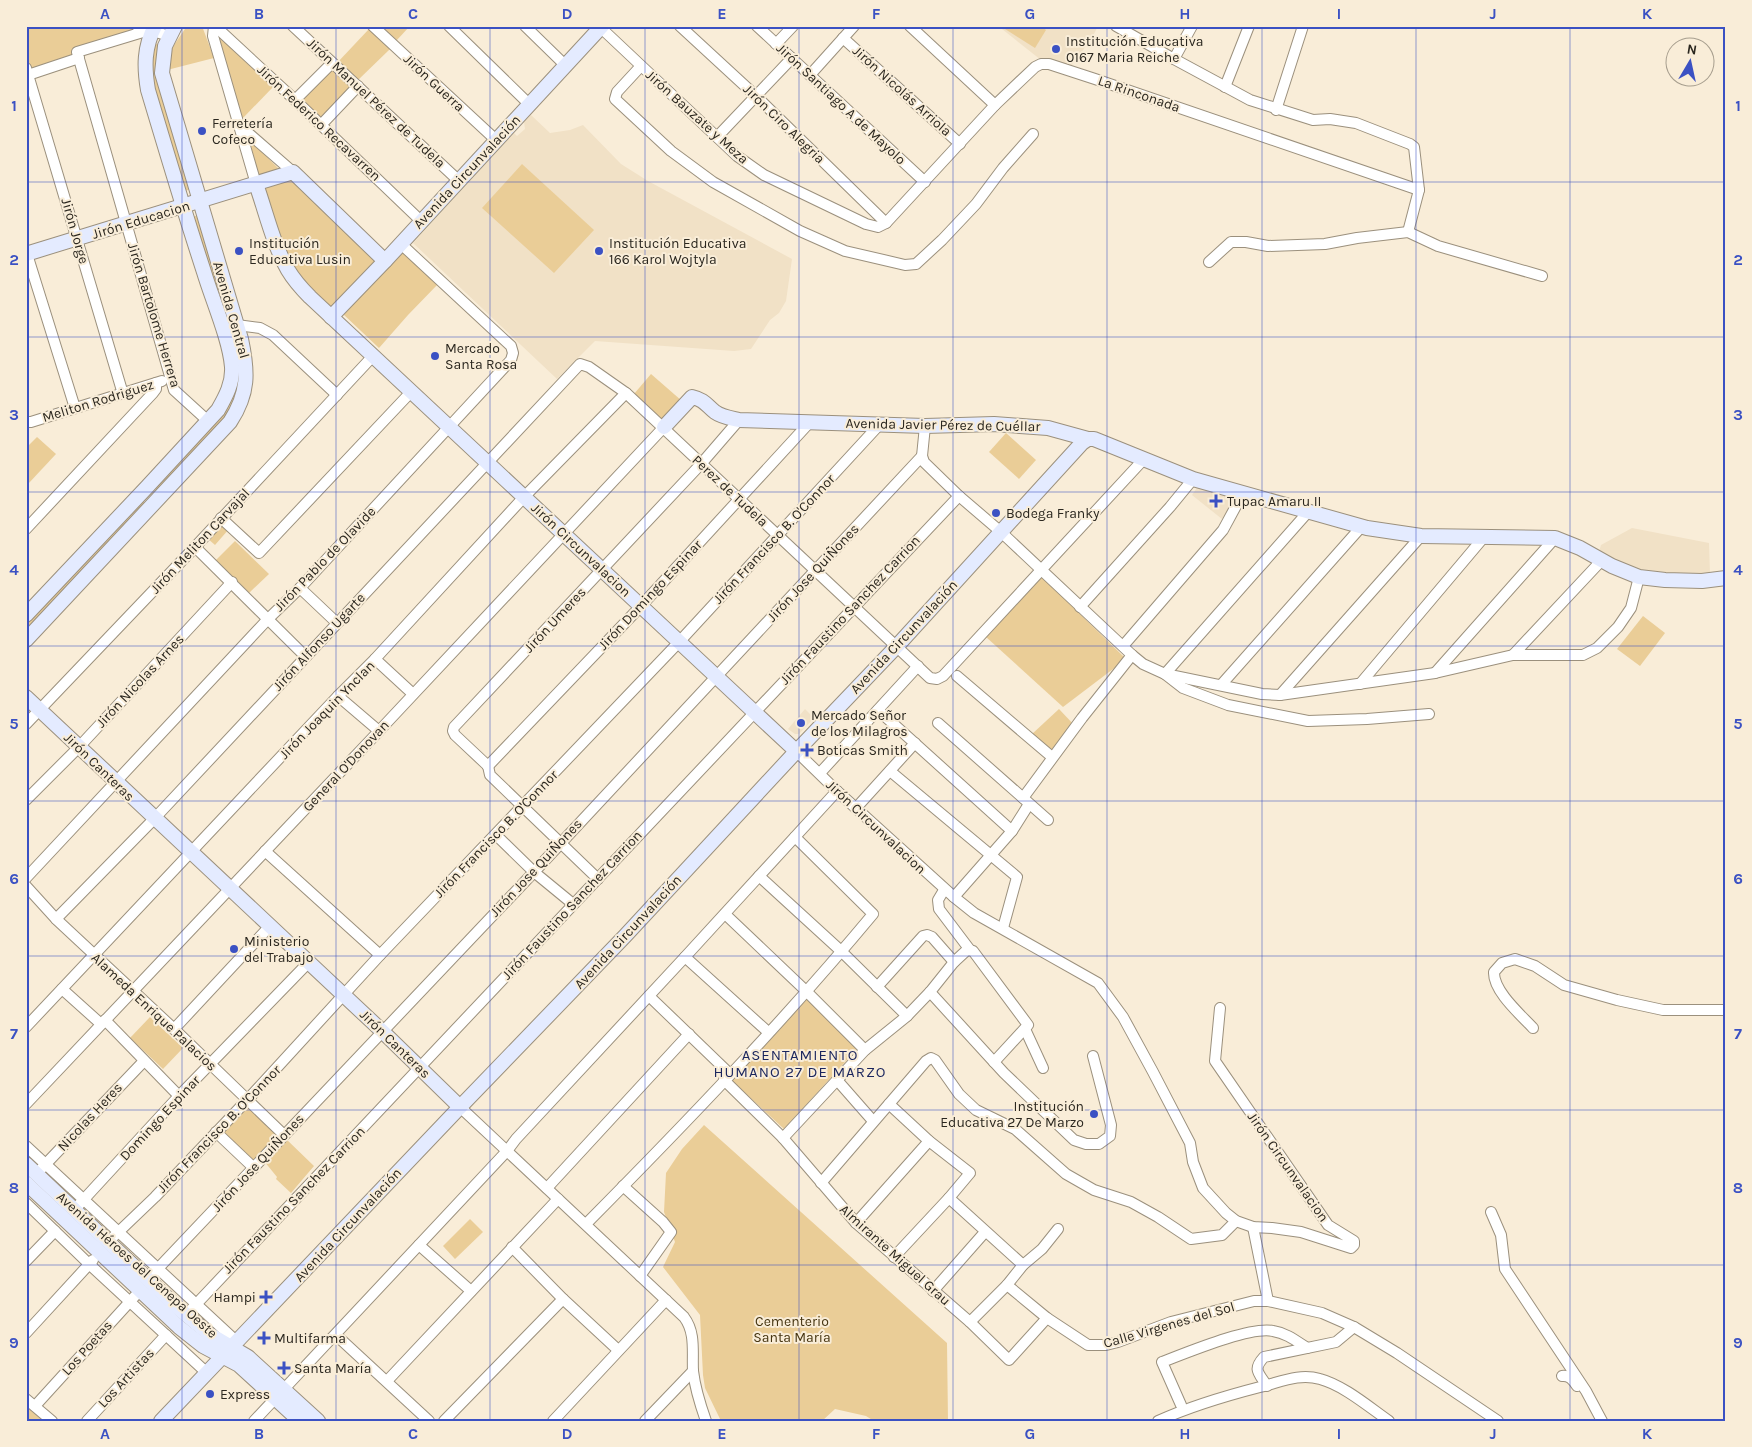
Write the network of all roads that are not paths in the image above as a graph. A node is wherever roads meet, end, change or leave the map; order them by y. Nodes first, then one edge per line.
1 (214, 26) edge
2 (293, 26) edge
3 (373, 26) edge
4 (449, 26) edge
5 (525, 26) edge
6 (680, 26) edge
7 (757, 26) edge
8 (792, 26) edge
9 (854, 26) edge
10 (910, 26) edge
11 (1192, 26) edge
12 (1249, 26) edge
13 (1303, 26) edge
14 (601, 27) edge
15 (1123, 28) edge
16 (147, 29) edge
17 (172, 31) edge
18 (843, 38) junction
19 (776, 44) junction
20 (78, 55) junction
21 (792, 58) junction
22 (1174, 60) junction
23 (332, 63) junction
24 (566, 66) junction
25 (641, 66) junction
26 (27, 71) edge
27 (810, 75) junction
28 (358, 86) junction
29 (1225, 87) junction
30 (756, 97) junction
31 (295, 100) junction
32 (530, 105) junction
33 (995, 105) junction
34 (1276, 110) junction
35 (239, 125) junction
36 (322, 125) junction
37 (1033, 134) dead end
38 (717, 137) junction
39 (496, 140) junction
40 (960, 144) junction
41 (293, 172) junction
42 (459, 180) junction
43 (924, 182) junction
44 (256, 184) junction
45 (1419, 190) junction
46 (199, 202) junction
47 (183, 207) junction
48 (421, 221) junction
49 (886, 223) junction
50 (126, 224) junction
51 (1408, 232) junction
52 (78, 239) junction
53 (401, 244) junction
54 (27, 253) edge
55 (385, 261) junction
56 (1208, 262) dead end
57 (1542, 276) dead end
58 (331, 317) junction
59 (237, 325) junction
60 (373, 356) junction
61 (580, 364) joint
62 (170, 378) junction
63 (156, 383) junction
64 (411, 392) junction
65 (626, 393) junction
66 (123, 394) junction
67 (337, 395) junction
68 (75, 408) junction
69 (208, 420) junction
70 (738, 420) junction
71 (26, 422) edge
72 (810, 422) junction
73 (880, 424) junction
74 (925, 426) junction
75 (664, 427) junction
76 (448, 428) junction
77 (1088, 439) junction
78 (922, 456) junction
79 (1143, 460) junction
80 (486, 463) junction
81 (701, 464) junction
82 (1193, 480) junction
83 (147, 487) junction
84 (1244, 493) junction
85 (959, 496) junction
86 (524, 497) junction
87 (160, 498) junction
88 (738, 499) junction
89 (1308, 512) junction
90 (222, 518) junction
91 (1362, 526) junction
92 (26, 529) edge
93 (1001, 532) junction
94 (564, 534) junction
95 (777, 535) junction
96 (1422, 536) junction
97 (1484, 537) junction
98 (1555, 538) junction
99 (195, 547) junction
100 (1602, 560) junction
101 (603, 569) junction
102 (815, 570) junction
103 (1042, 570) junction
104 (1639, 577) junction
105 (1726, 578) edge
106 (232, 582) junction
107 (300, 588) junction
108 (641, 606) junction
109 (854, 606) junction
110 (1080, 607) junction
111 (26, 615) edge
112 (268, 619) junction
113 (337, 623) junction
114 (26, 640) edge
115 (680, 641) junction
116 (897, 646) junction
117 (1123, 646) junction
118 (1132, 655) junction
119 (305, 656) junction
120 (1512, 656) junction
121 (375, 659) junction
122 (918, 666) junction
123 (1434, 673) junction
124 (1165, 674) junction
125 (716, 676) junction
126 (957, 676) dead end
127 (1360, 684) junction
128 (1222, 685) junction
129 (413, 694) junction
130 (1280, 695) junction
131 (338, 696) junction
132 (26, 697) edge
133 (40, 710) junction
134 (878, 710) junction
135 (754, 711) junction
136 (1429, 714) dead end
137 (938, 723) dead end
138 (26, 724) edge
139 (379, 731) junction
140 (915, 743) junction
141 (79, 747) junction
142 (796, 751) junction
143 (1052, 757) junction
144 (488, 766) junction
145 (890, 771) junction
146 (820, 773) junction
147 (116, 783) junction
148 (837, 791) junction
149 (26, 800) edge
150 (1026, 801) junction
151 (522, 807) junction
152 (856, 808) junction
153 (154, 819) junction
154 (1048, 820) dead end
155 (1012, 831) junction
156 (496, 835) junction
157 (795, 837) junction
158 (560, 843) junction
159 (265, 851) junction
160 (191, 854) junction
161 (990, 856) junction
162 (534, 872) junction
163 (759, 876) junction
164 (26, 878) edge
165 (598, 878) junction
166 (26, 886) edge
167 (230, 889) junction
168 (944, 890) junction
169 (954, 897) junction
170 (573, 904) junction
171 (725, 914) junction
172 (56, 920) junction
173 (270, 926) junction
174 (1003, 928) junction
175 (968, 950) junction
176 (841, 952) junction
177 (380, 955) junction
178 (94, 956) junction
179 (685, 957) junction
180 (308, 962) junction
181 (954, 962) junction
182 (877, 987) junction
183 (62, 989) junction
184 (806, 990) junction
185 (132, 991) junction
186 (930, 992) junction
187 (344, 995) junction
188 (649, 996) junction
189 (1220, 1008) dead end
190 (1726, 1010) edge
191 (906, 1016) junction
192 (103, 1022) junction
193 (26, 1027) edge
194 (1533, 1028) dead end
195 (174, 1029) junction
196 (1025, 1029) junction
197 (382, 1031) junction
198 (768, 1032) junction
199 (690, 1034) junction
200 (865, 1050) junction
201 (1093, 1056) dead end
202 (144, 1061) junction
203 (994, 1062) junction
204 (210, 1065) junction
205 (420, 1068) junction
206 (1043, 1068) dead end
207 (727, 1077) junction
208 (837, 1080) junction
209 (179, 1096) junction
210 (247, 1101) junction
211 (26, 1104) edge
212 (889, 1104) junction
213 (460, 1107) junction
214 (873, 1121) junction
215 (216, 1132) junction
216 (284, 1135) junction
217 (783, 1138) junction
218 (930, 1141) junction
219 (26, 1146) edge
220 (507, 1151) junction
221 (26, 1164) edge
222 (254, 1168) junction
223 (41, 1169) junction
224 (821, 1183) junction
225 (27, 1184) edge
226 (624, 1186) junction
227 (546, 1188) junction
228 (949, 1198) junction
229 (558, 1199) junction
230 (26, 1203) edge
231 (79, 1204) junction
232 (1491, 1212) dead end
233 (1236, 1221) junction
234 (856, 1223) junction
235 (586, 1224) junction
236 (1253, 1227) junction
237 (1058, 1229) dead end
238 (55, 1231) junction
239 (985, 1232) junction
240 (114, 1237) junction
241 (419, 1245) junction
242 (512, 1247) junction
243 (100, 1252) junction
244 (894, 1257) junction
245 (26, 1261) edge
246 (89, 1264) junction
247 (1023, 1266) junction
248 (640, 1276) junction
249 (149, 1280) junction
250 (1007, 1285) junction
251 (472, 1290) junction
252 (933, 1291) junction
253 (563, 1299) junction
254 (666, 1300) junction
255 (130, 1301) junction
256 (1268, 1301) junction
257 (191, 1309) junction
258 (1047, 1318) junction
259 (970, 1322) junction
260 (1354, 1327) junction
261 (26, 1333) edge
262 (166, 1335) junction
263 (336, 1335) junction
264 (1307, 1348) junction
265 (230, 1349) junction
266 (618, 1350) junction
267 (693, 1371) junction
268 (207, 1373) junction
269 (1562, 1376) dead end
270 (387, 1381) junction
271 (1267, 1386) junction
272 (1586, 1391) junction
273 (280, 1393) junction
274 (26, 1399) edge
275 (1180, 1405) dead end
276 (35, 1406) junction
277 (52, 1421) edge
278 (86, 1421) edge
279 (161, 1421) edge
280 (254, 1421) edge
281 (300, 1421) edge
282 (318, 1421) edge
283 (429, 1421) edge
284 (444, 1421) edge
285 (553, 1421) edge
286 (645, 1421) edge
287 (706, 1421) edge
288 (1158, 1421) edge
289 (1389, 1421) edge
290 (1498, 1421) edge
291 (1602, 1421) edge

1 - 31 street, Jirón Federico Recavarren
1 - 35 street
2 - 23 street, Jirón Manuel Pérez de Tudela
3 - 39 street, Jirón Guerra
4 - 32 street
5 - 24 street
6 - 30 street, Jirón Ciro Alegria
7 - 19 street, Jirón Santiago A de Mayolo
8 - 19 street
9 - 18 street
10 - 33 street
11 - 22 street
12 - 29 street
13 - 34 street
14 - 24 street, Avenida Circunvalación
14 - 25 street, Jirón Bauzate y Meza
15 - 22 street
16 - 17 street
16 - 20 street
16 - 47 street, Avenida Central
17 - 46 street, Avenida Central
18 - 27 street
18 - 40 street, Jirón Nicolás Arriola
19 - 21 street, Jirón Santiago A de Mayolo
20 - 26 street
20 - 50 street, Jirón Bartolome Herrera
21 - 27 street, Jirón Santiago A de Mayolo
21 - 30 street
22 - 29 street
23 - 28 street, Jirón Manuel Pérez de Tudela
23 - 31 street
24 - 32 street, Avenida Circunvalación
25 - 37 street
25 - 38 street, Jirón Bauzate y Meza
26 - 52 street, Jirón Jorge
27 - 43 street, Jirón Santiago A de Mayolo
28 - 36 street
28 - 42 street, Jirón Manuel Pérez de Tudela
29 - 34 street
30 - 38 street
30 - 49 street, Jirón Ciro Alegria
31 - 36 street, Jirón Federico Recavarren
32 - 39 street, Avenida Circunvalación
33 - 40 street, La Rinconada
33 - 45 street, La Rinconada
34 - 45 street
35 - 41 street
35 - 44 street
36 - 48 street, Jirón Federico Recavarren
38 - 49 street, Jirón Bauzate y Meza
39 - 42 street, Avenida Circunvalación
40 - 43 street, La Rinconada
41 - 44 street, Jirón Educacion
41 - 55 street
42 - 48 street, Avenida Circunvalación
43 - 49 street, La Rinconada
44 - 46 street, Jirón Educacion
44 - 58 street, Jirón Circunvalacion
45 - 51 street
46 - 47 street, Jirón Educacion
46 - 59 street, Avenida Central
47 - 50 street, Jirón Educacion
47 - 69 street, Avenida Central
48 - 53 street, Avenida Circunvalación
50 - 52 street, Jirón Educacion
50 - 62 street, Jirón Bartolome Herrera
51 - 56 street
51 - 57 street
52 - 54 street, Jirón Educacion
52 - 66 street, Jirón Jorge
53 - 55 street, Avenida Circunvalación
53 - 76 street, Jirón Pablo de Olavide
54 - 68 street
55 - 58 street, Avenida Circunvalación
58 - 60 street, Jirón Circunvalacion
59 - 67 street
59 - 87 street, Avenida Central
60 - 64 street, Jirón Circunvalacion
60 - 67 street, Jirón Meliton Carvajal
61 - 65 street, Perez de Tudela
61 - 80 street, Jirón Alfonso Ugarte
62 - 63 street, Meliton Rodriguez
62 - 69 street, Jirón Bartolome Herrera
63 - 66 street, Meliton Rodriguez
63 - 92 street, Jirón Bartolome Herrera
64 - 76 street, Jirón Circunvalacion
64 - 90 street
65 - 75 street, Perez de Tudela
65 - 86 street, Jirón Joaquin Ynclan
66 - 68 street, Meliton Rodriguez
67 - 90 street, Jirón Meliton Carvajal
68 - 71 street, Meliton Rodriguez
69 - 83 street, Avenida Central
70 - 72 street, Avenida Javier Pérez de Cuéllar
70 - 75 street, Avenida Javier Pérez de Cuéllar
70 - 81 street, Jirón Umeres
72 - 73 street, Avenida Javier Pérez de Cuéllar
72 - 88 street, Jirón Domingo Espinar
73 - 74 street, Avenida Javier Pérez de Cuéllar
73 - 95 street, Jirón Francisco B. O'Connor
74 - 77 street, Avenida Javier Pérez de Cuéllar
74 - 78 street
75 - 81 street, Perez de Tudela
75 - 94 street, General O'Donovan
76 - 80 street, Jirón Circunvalacion
76 - 107 street, Jirón Pablo de Olavide
77 - 79 street, Avenida Javier Pérez de Cuéllar
77 - 93 street, Avenida Circunvalación
78 - 85 street
78 - 102 street, Jirón Jose QuiÑones
79 - 82 street, Avenida Javier Pérez de Cuéllar
79 - 103 street
80 - 86 street, Jirón Circunvalacion
80 - 113 street, Jirón Alfonso Ugarte
81 - 88 street, Perez de Tudela
81 - 101 street, Jirón Umeres
82 - 84 street, Avenida Javier Pérez de Cuéllar
82 - 110 street
83 - 87 street
83 - 111 street, Avenida Central
84 - 89 street, Avenida Javier Pérez de Cuéllar
84 - 117 street
85 - 93 street
85 - 109 street, Jirón Faustino Sanchez Carrion
86 - 94 street, Jirón Circunvalacion
86 - 121 street, Jirón Joaquin Ynclan
87 - 114 street, Avenida Central
88 - 95 street, Perez de Tudela
88 - 108 street, Jirón Domingo Espinar
89 - 91 street, Avenida Javier Pérez de Cuéllar
89 - 124 street
90 - 99 street, Jirón Meliton Carvajal
91 - 96 street, Avenida Javier Pérez de Cuéllar
91 - 128 street
93 - 103 street
93 - 116 street, Avenida Circunvalación
94 - 101 street, Jirón Circunvalacion
94 - 129 street, General O'Donovan
95 - 102 street, Perez de Tudela
95 - 115 street, Jirón Francisco B. O'Connor
96 - 97 street, Avenida Javier Pérez de Cuéllar
96 - 130 street
97 - 98 street, Avenida Javier Pérez de Cuéllar
97 - 127 street
98 - 100 street, Avenida Javier Pérez de Cuéllar
98 - 123 street
99 - 106 street
99 - 133 street, Jirón Meliton Carvajal
100 - 104 street, Avenida Javier Pérez de Cuéllar
100 - 120 street
101 - 108 street, Jirón Circunvalacion
101 - 144 street, Jirón Umeres
102 - 109 street, Perez de Tudela
102 - 125 street, Jirón Jose QuiÑones
103 - 110 street
103 - 122 street, Perez de Tudela
104 - 105 street, Avenida Javier Pérez de Cuéllar
104 - 120 street
106 - 112 street
106 - 141 street, Jirón Nicolas Arnes
107 - 112 street, Jirón Pablo de Olavide
107 - 113 street
108 - 115 street, Jirón Circunvalacion
108 - 144 street, Jirón Domingo Espinar
109 - 116 street, Perez de Tudela
109 - 135 street, Jirón Faustino Sanchez Carrion
110 - 117 street
112 - 119 street
112 - 147 street, Jirón Pablo de Olavide
113 - 119 street, Jirón Alfonso Ugarte
115 - 125 street, Jirón Circunvalacion
115 - 151 street, Jirón Francisco B. O'Connor
116 - 122 street, Perez de Tudela
116 - 142 street, Avenida Circunvalación
117 - 118 street
118 - 124 street
118 - 143 street
119 - 153 street, Jirón Alfonso Ugarte
120 - 123 street
121 - 129 street
121 - 131 street, Jirón Joaquin Ynclan
122 - 134 street
123 - 127 street
124 - 128 street
124 - 136 street
125 - 135 street, Jirón Circunvalacion
125 - 158 street, Jirón Jose QuiÑones
126 - 143 street
127 - 130 street
128 - 130 street
129 - 139 street, General O'Donovan
131 - 139 street
131 - 160 street, Jirón Joaquin Ynclan
132 - 133 street, Jirón Canteras
133 - 138 street, Jirón Meliton Carvajal
133 - 141 street, Jirón Canteras
134 - 140 street
134 - 146 street
135 - 142 street, Jirón Circunvalacion
135 - 165 street, Jirón Faustino Sanchez Carrion
137 - 150 street
139 - 159 street, General O'Donovan
140 - 145 street
140 - 155 street
141 - 147 street, Jirón Canteras
141 - 149 street, Jirón Nicolas Arnes
142 - 146 street, Jirón Circunvalacion
142 - 213 street, Avenida Circunvalación
143 - 150 street
144 - 151 street
145 - 152 street
145 - 161 street
146 - 148 street, Jirón Circunvalacion
147 - 153 street, Jirón Canteras
147 - 164 street, Jirón Pablo de Olavide
148 - 152 street, Jirón Circunvalacion
148 - 157 street
150 - 154 street
150 - 155 street
151 - 156 street, Jirón Francisco B. O'Connor
151 - 158 street
152 - 168 street, Jirón Circunvalacion
153 - 160 street, Jirón Canteras
153 - 172 street, Jirón Alfonso Ugarte
155 - 161 street
156 - 162 street
156 - 177 street, Jirón Francisco B. O'Connor
157 - 163 street
157 - 176 street
158 - 162 street, Jirón Jose QuiÑones
158 - 165 street
159 - 167 street, General O'Donovan
159 - 177 street
160 - 167 street, Jirón Canteras
160 - 178 street, Jirón Joaquin Ynclan
161 - 169 street
161 - 174 street
162 - 170 street
162 - 197 street, Jirón Jose QuiÑones
163 - 171 street
163 - 176 street
165 - 170 street, Jirón Faustino Sanchez Carrion
166 - 172 street, Alameda Enrique Palacios
167 - 173 street, Jirón Canteras
167 - 185 street, General O'Donovan
168 - 169 street, Jirón Circunvalacion
168 - 175 street
169 - 174 street, Jirón Circunvalacion
170 - 205 street, Jirón Faustino Sanchez Carrion
171 - 179 street
171 - 184 street
172 - 178 street, Alameda Enrique Palacios
173 - 180 street, Jirón Canteras
173 - 195 street
174 - 233 street, Jirón Circunvalacion
175 - 181 street
175 - 196 street
176 - 182 street
176 - 184 street
177 - 187 street, Jirón Francisco B. O'Connor
178 - 183 street, Jirón Joaquin Ynclan
178 - 185 street, Alameda Enrique Palacios
179 - 188 street
179 - 198 street
180 - 187 street, Jirón Canteras
180 - 204 street, Domingo Espinar
181 - 182 street
181 - 186 street
182 - 191 street
183 - 192 street
183 - 193 street, Jirón Joaquin Ynclan
184 - 198 street
184 - 200 street
185 - 192 street, General O'Donovan
185 - 195 street, Alameda Enrique Palacios
186 - 191 street
186 - 203 street
187 - 197 street, Jirón Canteras
187 - 210 street, Jirón Francisco B. O'Connor
188 - 199 street, Almirante Miguel Grau
188 - 220 street
189 - 236 street, Jirón Circunvalacion
190 - 194 street
191 - 200 street
192 - 202 street
192 - 211 street, General O'Donovan
195 - 204 street, Alameda Enrique Palacios
196 - 203 street
196 - 206 street
197 - 205 street, Jirón Canteras
197 - 216 street, Jirón Jose QuiÑones
198 - 207 street
199 - 207 street, Almirante Miguel Grau
199 - 227 street
200 - 208 street
201 - 203 street
202 - 209 street
202 - 223 street, Nicolas Heres
204 - 209 street, Domingo Espinar
204 - 210 street, Alameda Enrique Palacios
205 - 213 street, Jirón Canteras
205 - 257 street, Jirón Faustino Sanchez Carrion
207 - 217 street, Almirante Miguel Grau
207 - 226 street
208 - 214 street
208 - 217 street
209 - 231 street, Domingo Espinar
210 - 215 street, Jirón Francisco B. O'Connor
210 - 216 street, Alameda Enrique Palacios
212 - 214 street
212 - 218 street
212 - 233 street
213 - 220 street, Jirón Canteras
213 - 265 street, Avenida Circunvalación
214 - 224 street
215 - 222 street
215 - 240 street, Jirón Francisco B. O'Connor
216 - 222 street, Jirón Jose QuiÑones
217 - 224 street, Almirante Miguel Grau
218 - 228 street
218 - 234 street
219 - 223 street
220 - 227 street, Jirón Canteras
220 - 241 street
221 - 223 street, Avenida Héroes del Cenepa Oeste
222 - 249 street, Jirón Jose QuiÑones
223 - 231 street, Avenida Héroes del Cenepa Oeste
224 - 234 street, Almirante Miguel Grau
225 - 243 street, Avenida Héroes del Cenepa Oeste
226 - 235 street
226 - 248 street
227 - 229 street, Jirón Canteras
228 - 239 street
228 - 244 street
229 - 235 street, Jirón Canteras
229 - 242 street
230 - 238 street
231 - 240 street, Avenida Héroes del Cenepa Oeste
232 - 272 street
233 - 236 street, Jirón Circunvalacion
234 - 244 street, Almirante Miguel Grau
235 - 248 street, Jirón Canteras
236 - 256 street
237 - 247 street
238 - 245 street
238 - 246 street
239 - 247 street
239 - 252 street
240 - 249 street, Avenida Héroes del Cenepa Oeste
241 - 251 street
241 - 263 street
242 - 251 street
242 - 253 street
243 - 246 street
243 - 249 street, Avenida Héroes del Cenepa Oeste
244 - 252 street, Almirante Miguel Grau
246 - 255 street
246 - 261 street
247 - 250 street
248 - 254 street, Jirón Canteras
249 - 255 street, Los Poetas
249 - 257 street, Avenida Héroes del Cenepa Oeste
249 - 265 street, Avenida Héroes del Cenepa Oeste
250 - 258 street, Calle Virgenes del Sol
250 - 259 street
251 - 270 street
252 - 259 street, Almirante Miguel Grau
253 - 266 street
253 - 284 street
254 - 266 street
254 - 267 street, Jirón Canteras
255 - 262 street
255 - 276 street, Los Poetas
256 - 258 street, Calle Virgenes del Sol
256 - 260 street, Calle Virgenes del Sol
257 - 265 street, Avenida Héroes del Cenepa Oeste
258 - 259 street, Almirante Miguel Grau
260 - 264 street
260 - 290 street, Calle Virgenes del Sol
262 - 268 street
262 - 278 street, Los Artistas
263 - 270 street
263 - 273 street
264 - 271 street
264 - 275 street
265 - 268 street, Avenida Circunvalación
265 - 273 street, Avenida Héroes del Cenepa Oeste
266 - 285 street
267 - 286 street
267 - 287 street, Jirón Canteras
268 - 279 street, Avenida Circunvalación
269 - 272 street
270 - 283 street
271 - 288 street
271 - 289 street
272 - 291 street
273 - 280 street
273 - 281 street, Avenida Héroes del Cenepa Oeste
273 - 282 street, Avenida Héroes del Cenepa Oeste
274 - 276 street
276 - 277 street

